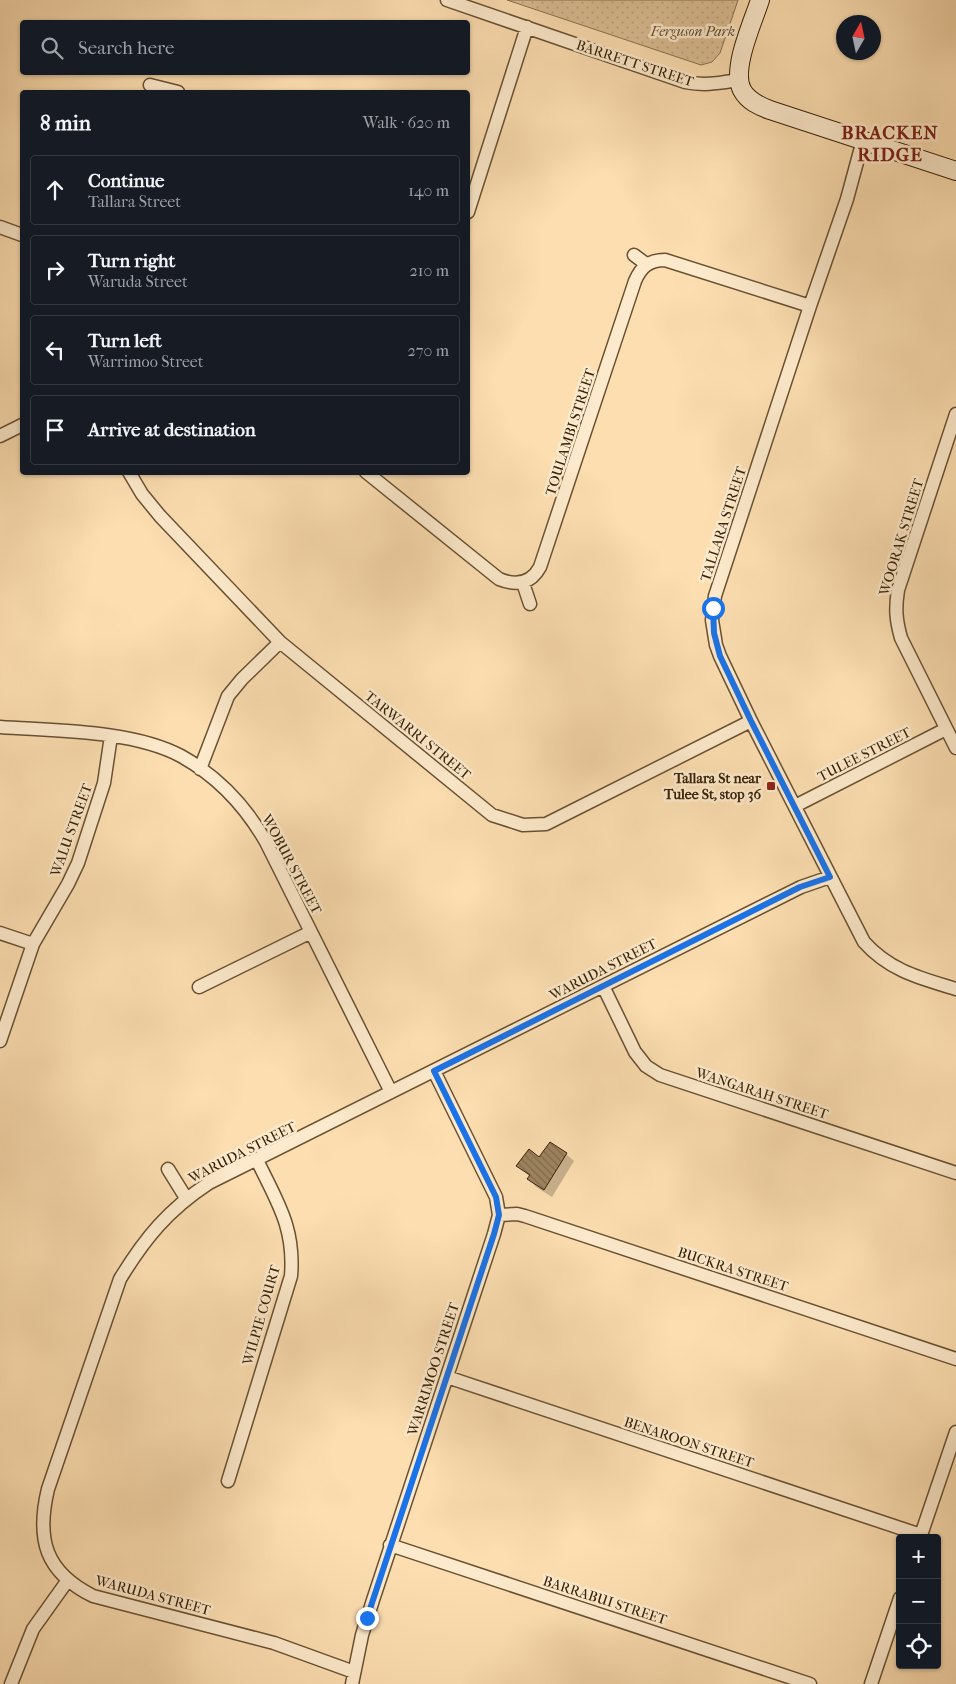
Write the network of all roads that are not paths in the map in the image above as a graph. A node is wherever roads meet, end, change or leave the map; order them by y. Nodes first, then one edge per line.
1 (447, 0) edge
2 (760, 0) edge
3 (527, 27) junction
4 (739, 80) junction
5 (150, 85) dead end
6 (170, 90) edge
7 (863, 140) junction
8 (956, 171) edge
9 (471, 194) edge
10 (0, 228) edge
11 (20, 234) edge
12 (634, 255) dead end
13 (646, 264) junction
14 (810, 306) junction
15 (956, 414) edge
16 (20, 426) edge
17 (0, 436) edge
18 (131, 475) edge
19 (370, 475) edge
20 (522, 583) junction
21 (530, 604) dead end
22 (280, 642) junction
23 (751, 721) junction
24 (0, 727) edge
25 (946, 729) junction
26 (111, 736) junction
27 (956, 748) edge
28 (200, 768) junction
29 (795, 806) junction
30 (830, 877) junction
31 (311, 932) junction
32 (0, 933) edge
33 (33, 944) junction
34 (604, 986) junction
35 (199, 987) dead end
36 (956, 990) edge
37 (0, 1041) edge
38 (434, 1071) junction
39 (392, 1092) junction
40 (257, 1160) junction
41 (168, 1169) dead end
42 (956, 1173) edge
43 (186, 1198) junction
44 (499, 1215) junction
45 (956, 1359) edge
46 (447, 1377) junction
47 (956, 1432) edge
48 (228, 1481) dead end
49 (915, 1534) edge
50 (922, 1534) edge
51 (390, 1544) junction
52 (68, 1580) junction
53 (896, 1610) edge
54 (353, 1678) edge
55 (11, 1684) edge
56 (810, 1684) edge
57 (871, 1684) edge

1 - 3 street, BARRETT STREET
2 - 4 street
3 - 4 street, BARRETT STREET
3 - 9 street
4 - 7 street
5 - 6 street
7 - 8 street
7 - 14 street, TALLARA STREET
10 - 11 street
12 - 13 street
13 - 14 street
13 - 20 street, TOULAMBI STREET
14 - 23 street, TALLARA STREET
15 - 25 street, WOORAK STREET
16 - 17 street
18 - 22 street, TARWARRI STREET
19 - 20 street
20 - 21 street
22 - 23 street, TARWARRI STREET
22 - 28 street
23 - 29 street, TALLARA STREET
24 - 26 street, WOBUR STREET
25 - 27 street, WOORAK STREET
25 - 29 street, TULEE STREET
26 - 28 street, WOBUR STREET
26 - 33 street, WALU STREET
28 - 31 street, WOBUR STREET
29 - 30 street, TALLARA STREET
30 - 34 street, WARUDA STREET
30 - 36 street, TALLARA STREET
31 - 35 street
31 - 39 street, WOBUR STREET
32 - 33 street
33 - 37 street, WALU STREET
34 - 38 street, WARUDA STREET
34 - 42 street, WANGARAH STREET
38 - 39 street, WARUDA STREET
38 - 44 street, WARRIMOO STREET
39 - 40 street, WARUDA STREET
40 - 43 street, WARUDA STREET
40 - 48 street, WILPIE COURT
41 - 43 street
43 - 52 street, WARUDA STREET
44 - 45 street, BUCKRA STREET
44 - 46 street, WARRIMOO STREET
46 - 49 street, BENAROON STREET
46 - 51 street, WARRIMOO STREET
47 - 50 street
51 - 54 street, WARRIMOO STREET
51 - 56 street, BARRABUI STREET
52 - 54 street, WARUDA STREET
52 - 55 street
53 - 57 street

